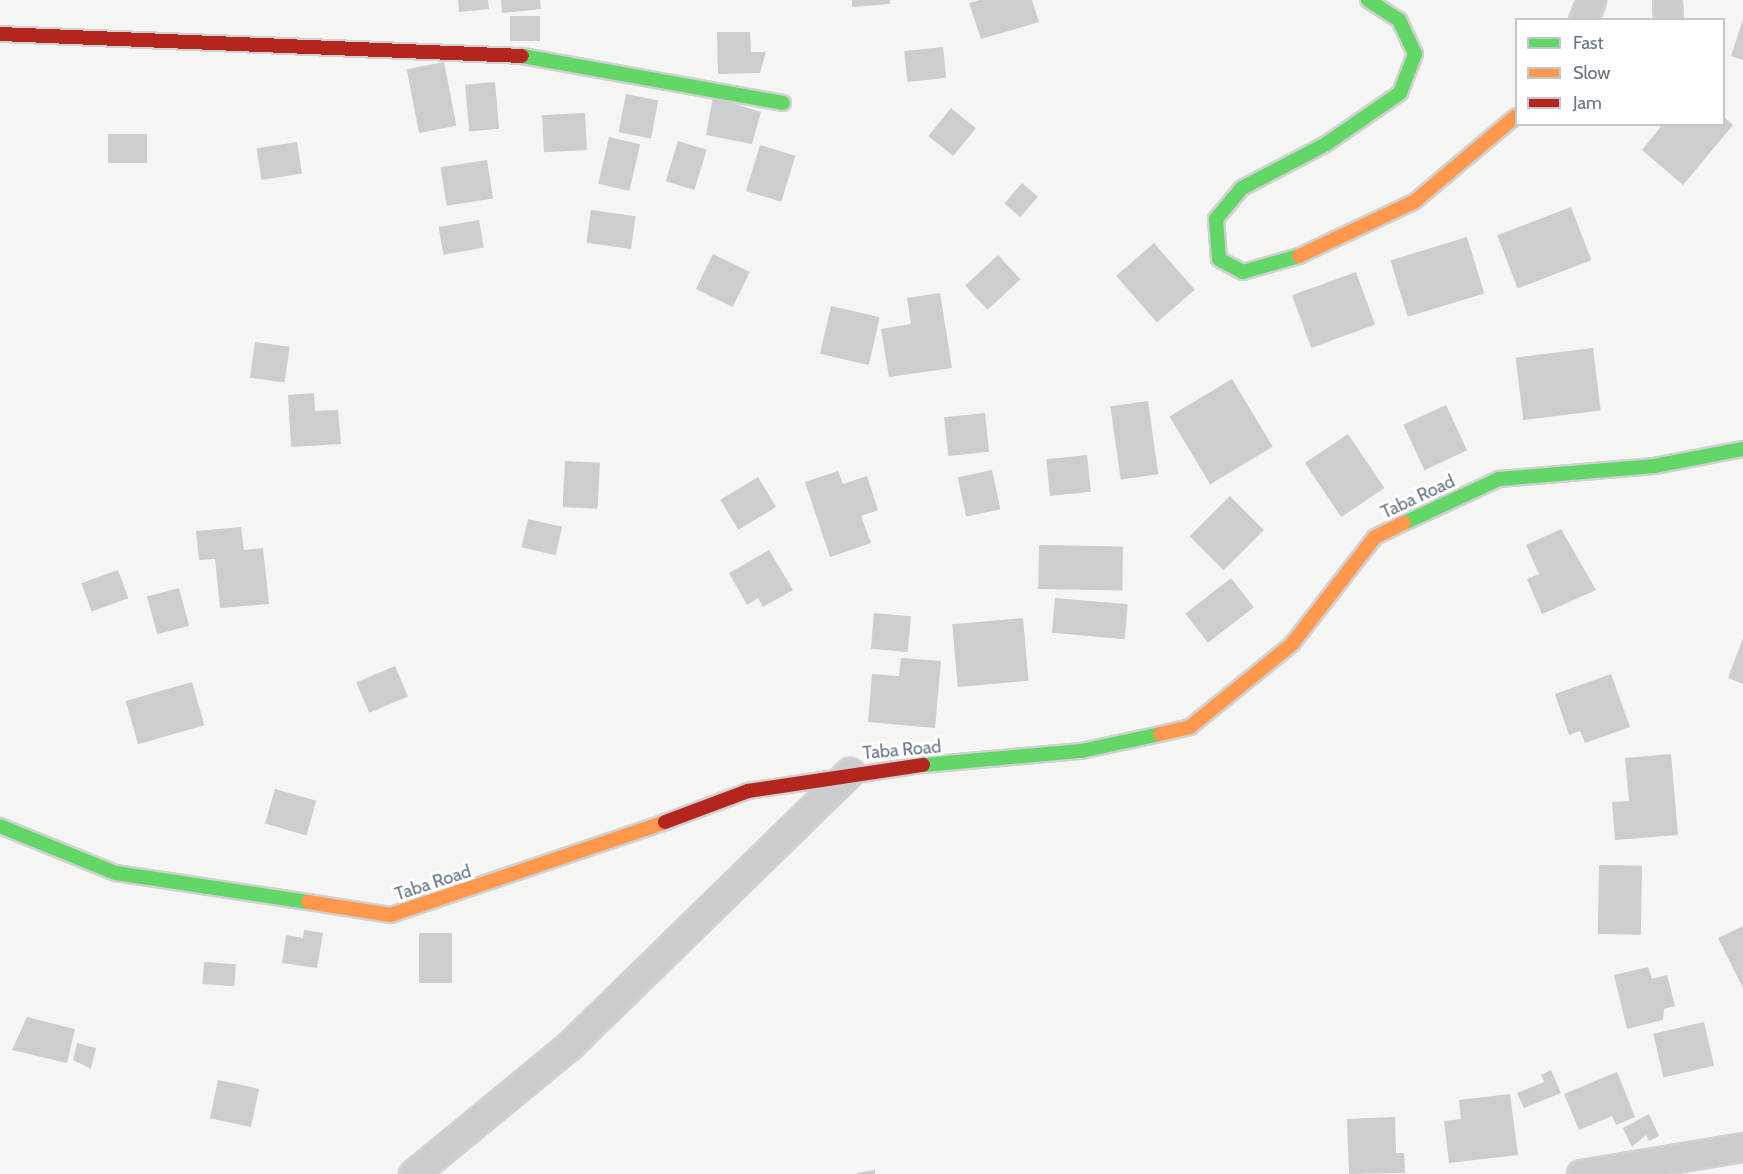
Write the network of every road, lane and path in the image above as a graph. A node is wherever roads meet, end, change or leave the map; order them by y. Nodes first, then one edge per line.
1 (1368, 0) edge
2 (1591, 0) edge
3 (1667, 0) edge
4 (1584, 18) edge
5 (1668, 18) edge
6 (0, 34) edge
7 (783, 103) dead end
8 (1515, 117) edge
9 (1743, 449) edge
10 (850, 772) junction
11 (0, 826) edge
12 (1743, 1147) edge
13 (413, 1174) edge
14 (1581, 1174) edge

1 - 8 street
2 - 4 street
3 - 5 street
6 - 7 street
9 - 10 street, Taba Road
10 - 11 street, Taba Road
10 - 13 street
12 - 14 street

